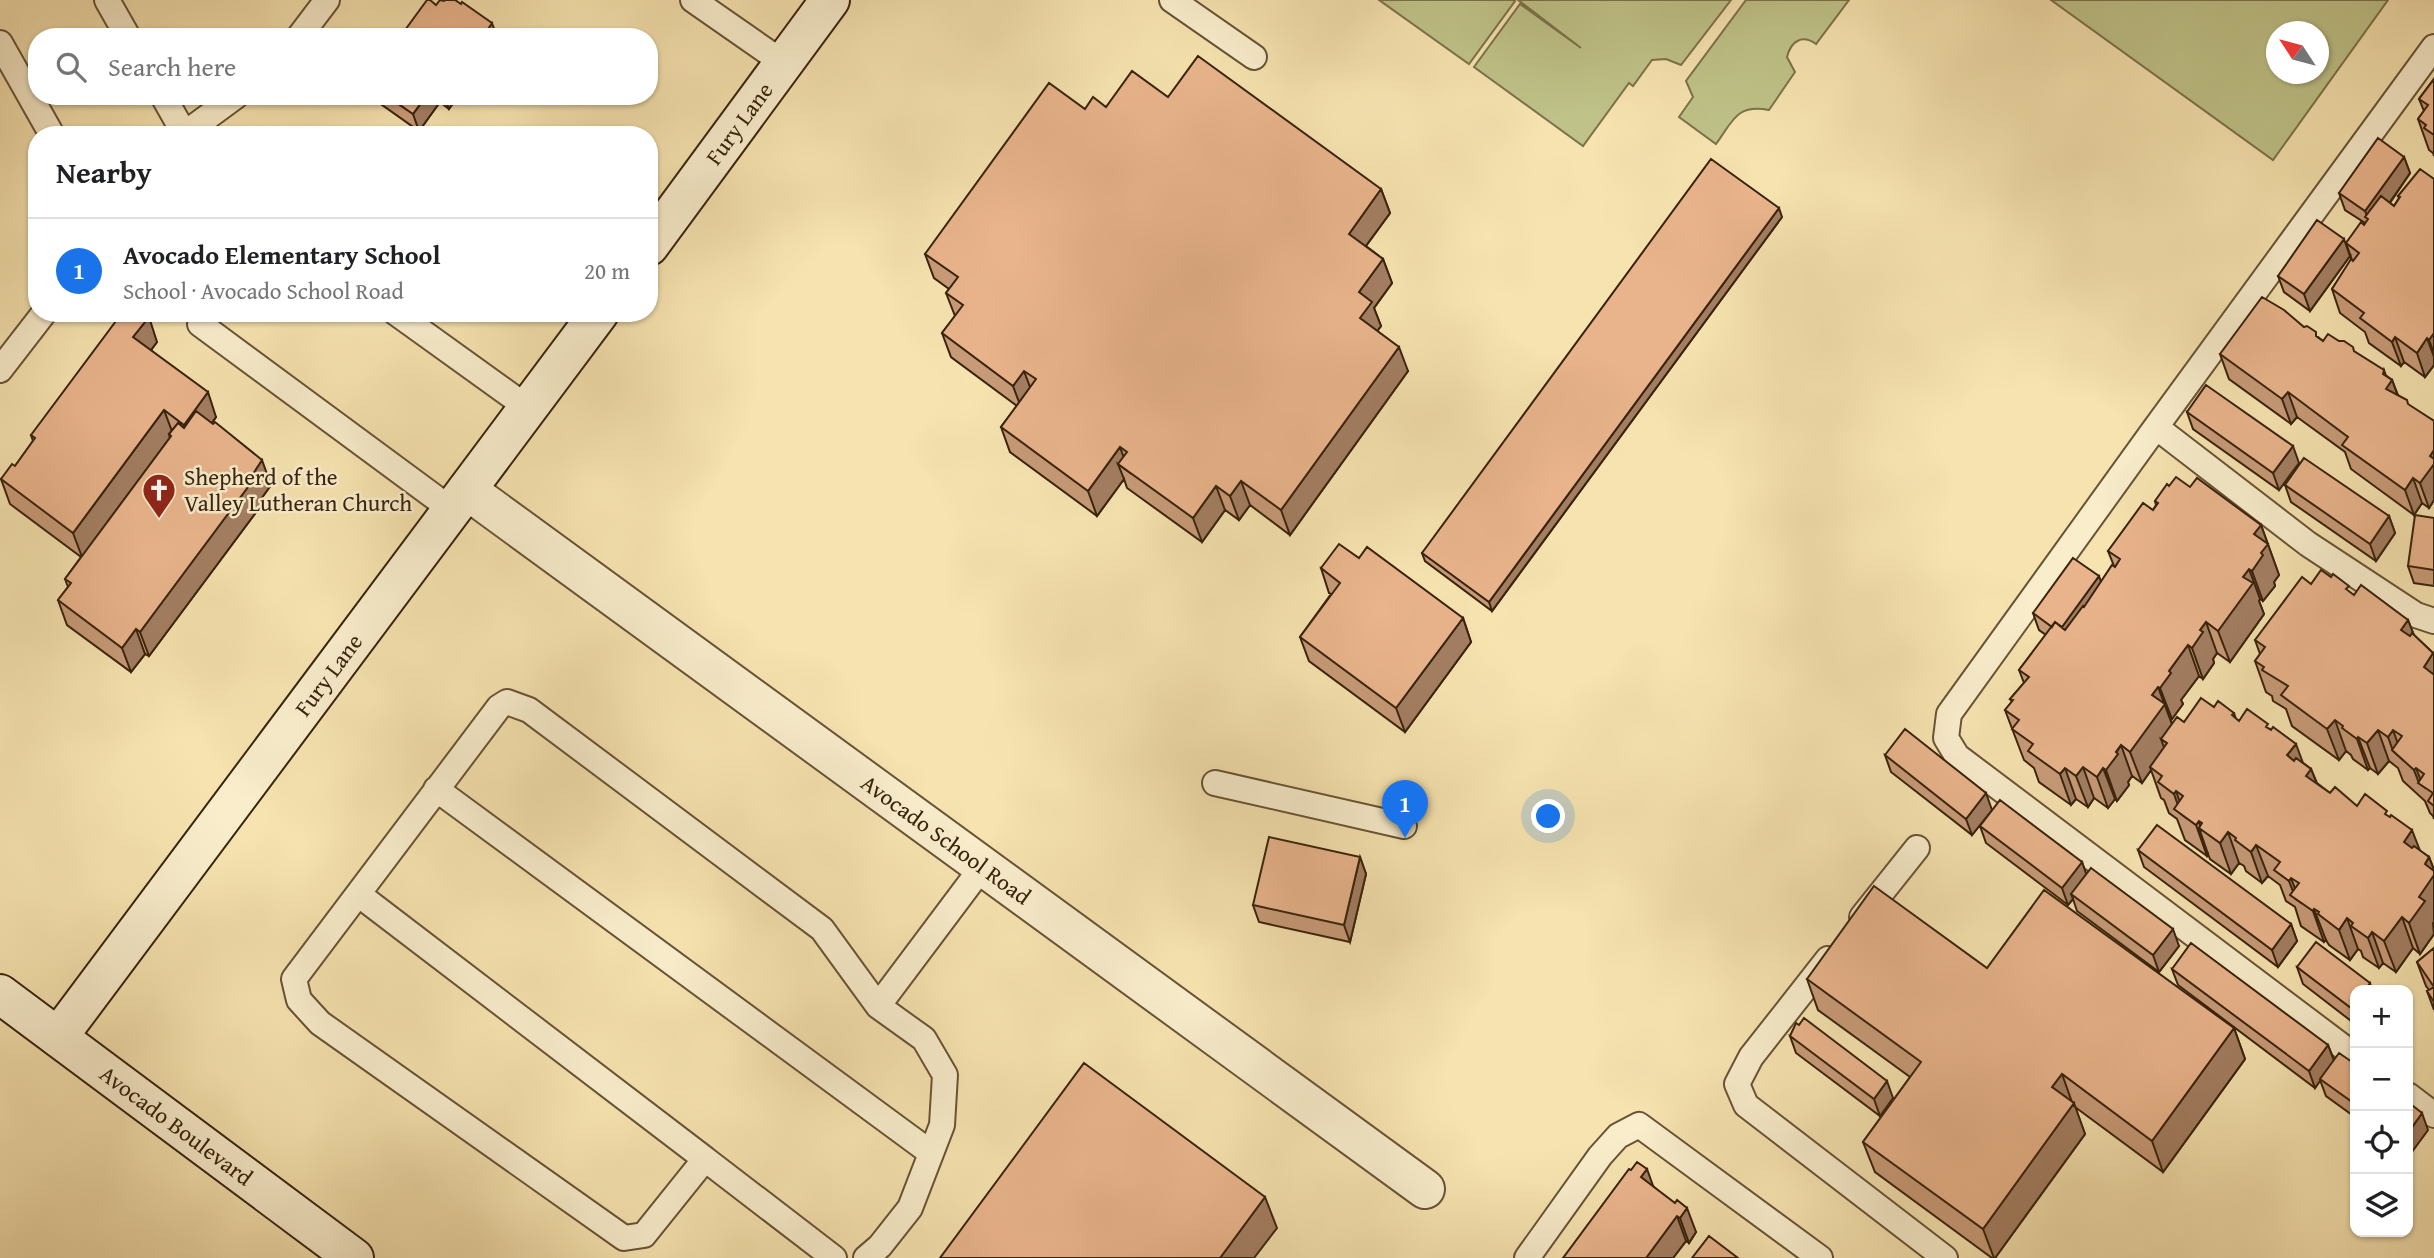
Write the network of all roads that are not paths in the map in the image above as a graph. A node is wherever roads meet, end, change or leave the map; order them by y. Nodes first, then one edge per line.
1 (107, 0) edge
2 (327, 0) edge
3 (693, 0) edge
4 (830, 0) edge
5 (1172, 0) edge
6 (123, 28) edge
7 (306, 28) edge
8 (0, 43) edge
9 (2434, 47) edge
10 (1254, 57) dead end
11 (785, 64) junction
12 (28, 93) edge
13 (35, 105) edge
14 (168, 105) edge
15 (224, 105) edge
16 (47, 126) edge
17 (180, 126) edge
18 (195, 126) edge
19 (658, 234) edge
20 (37, 322) edge
21 (201, 322) edge
22 (409, 322) edge
23 (592, 322) edge
24 (0, 369) edge
25 (528, 408) junction
26 (2156, 427) junction
27 (460, 500) junction
28 (2434, 621) edge
29 (1215, 783) dead end
30 (436, 789) junction
31 (1404, 826) dead end
32 (1917, 848) dead end
33 (983, 866) junction
34 (358, 894) junction
35 (0, 994) edge
36 (877, 1006) junction
37 (58, 1037) junction
38 (2350, 1052) edge
39 (2413, 1099) edge
40 (2434, 1115) edge
41 (932, 1153) junction
42 (705, 1159) junction
43 (1425, 1189) dead end
44 (354, 1258) edge
45 (834, 1258) edge
46 (866, 1258) edge
47 (1527, 1258) edge
48 (1820, 1258) edge
49 (1945, 1258) edge

1 - 6 lane
2 - 7 lane
3 - 11 lane
4 - 11 main road, Fury Lane
5 - 10 lane
8 - 12 lane
9 - 26 lane
11 - 19 main road, Fury Lane
13 - 16 lane
14 - 17 lane
15 - 18 lane
20 - 24 lane
21 - 27 lane
22 - 25 lane
23 - 25 main road, Fury Lane
25 - 27 main road, Fury Lane
26 - 28 lane
26 - 38 lane
27 - 33 main road, Avocado School Road
27 - 37 main road, Fury Lane
29 - 31 lane
30 - 34 lane
30 - 36 lane
30 - 41 lane
32 - 49 lane
33 - 36 lane
33 - 43 main road, Avocado School Road
34 - 42 lane
34 - 42 lane
35 - 37 main road, Avocado Boulevard
36 - 41 lane
37 - 44 main road, Avocado Boulevard
39 - 40 lane
41 - 46 lane
42 - 45 lane
47 - 48 lane

